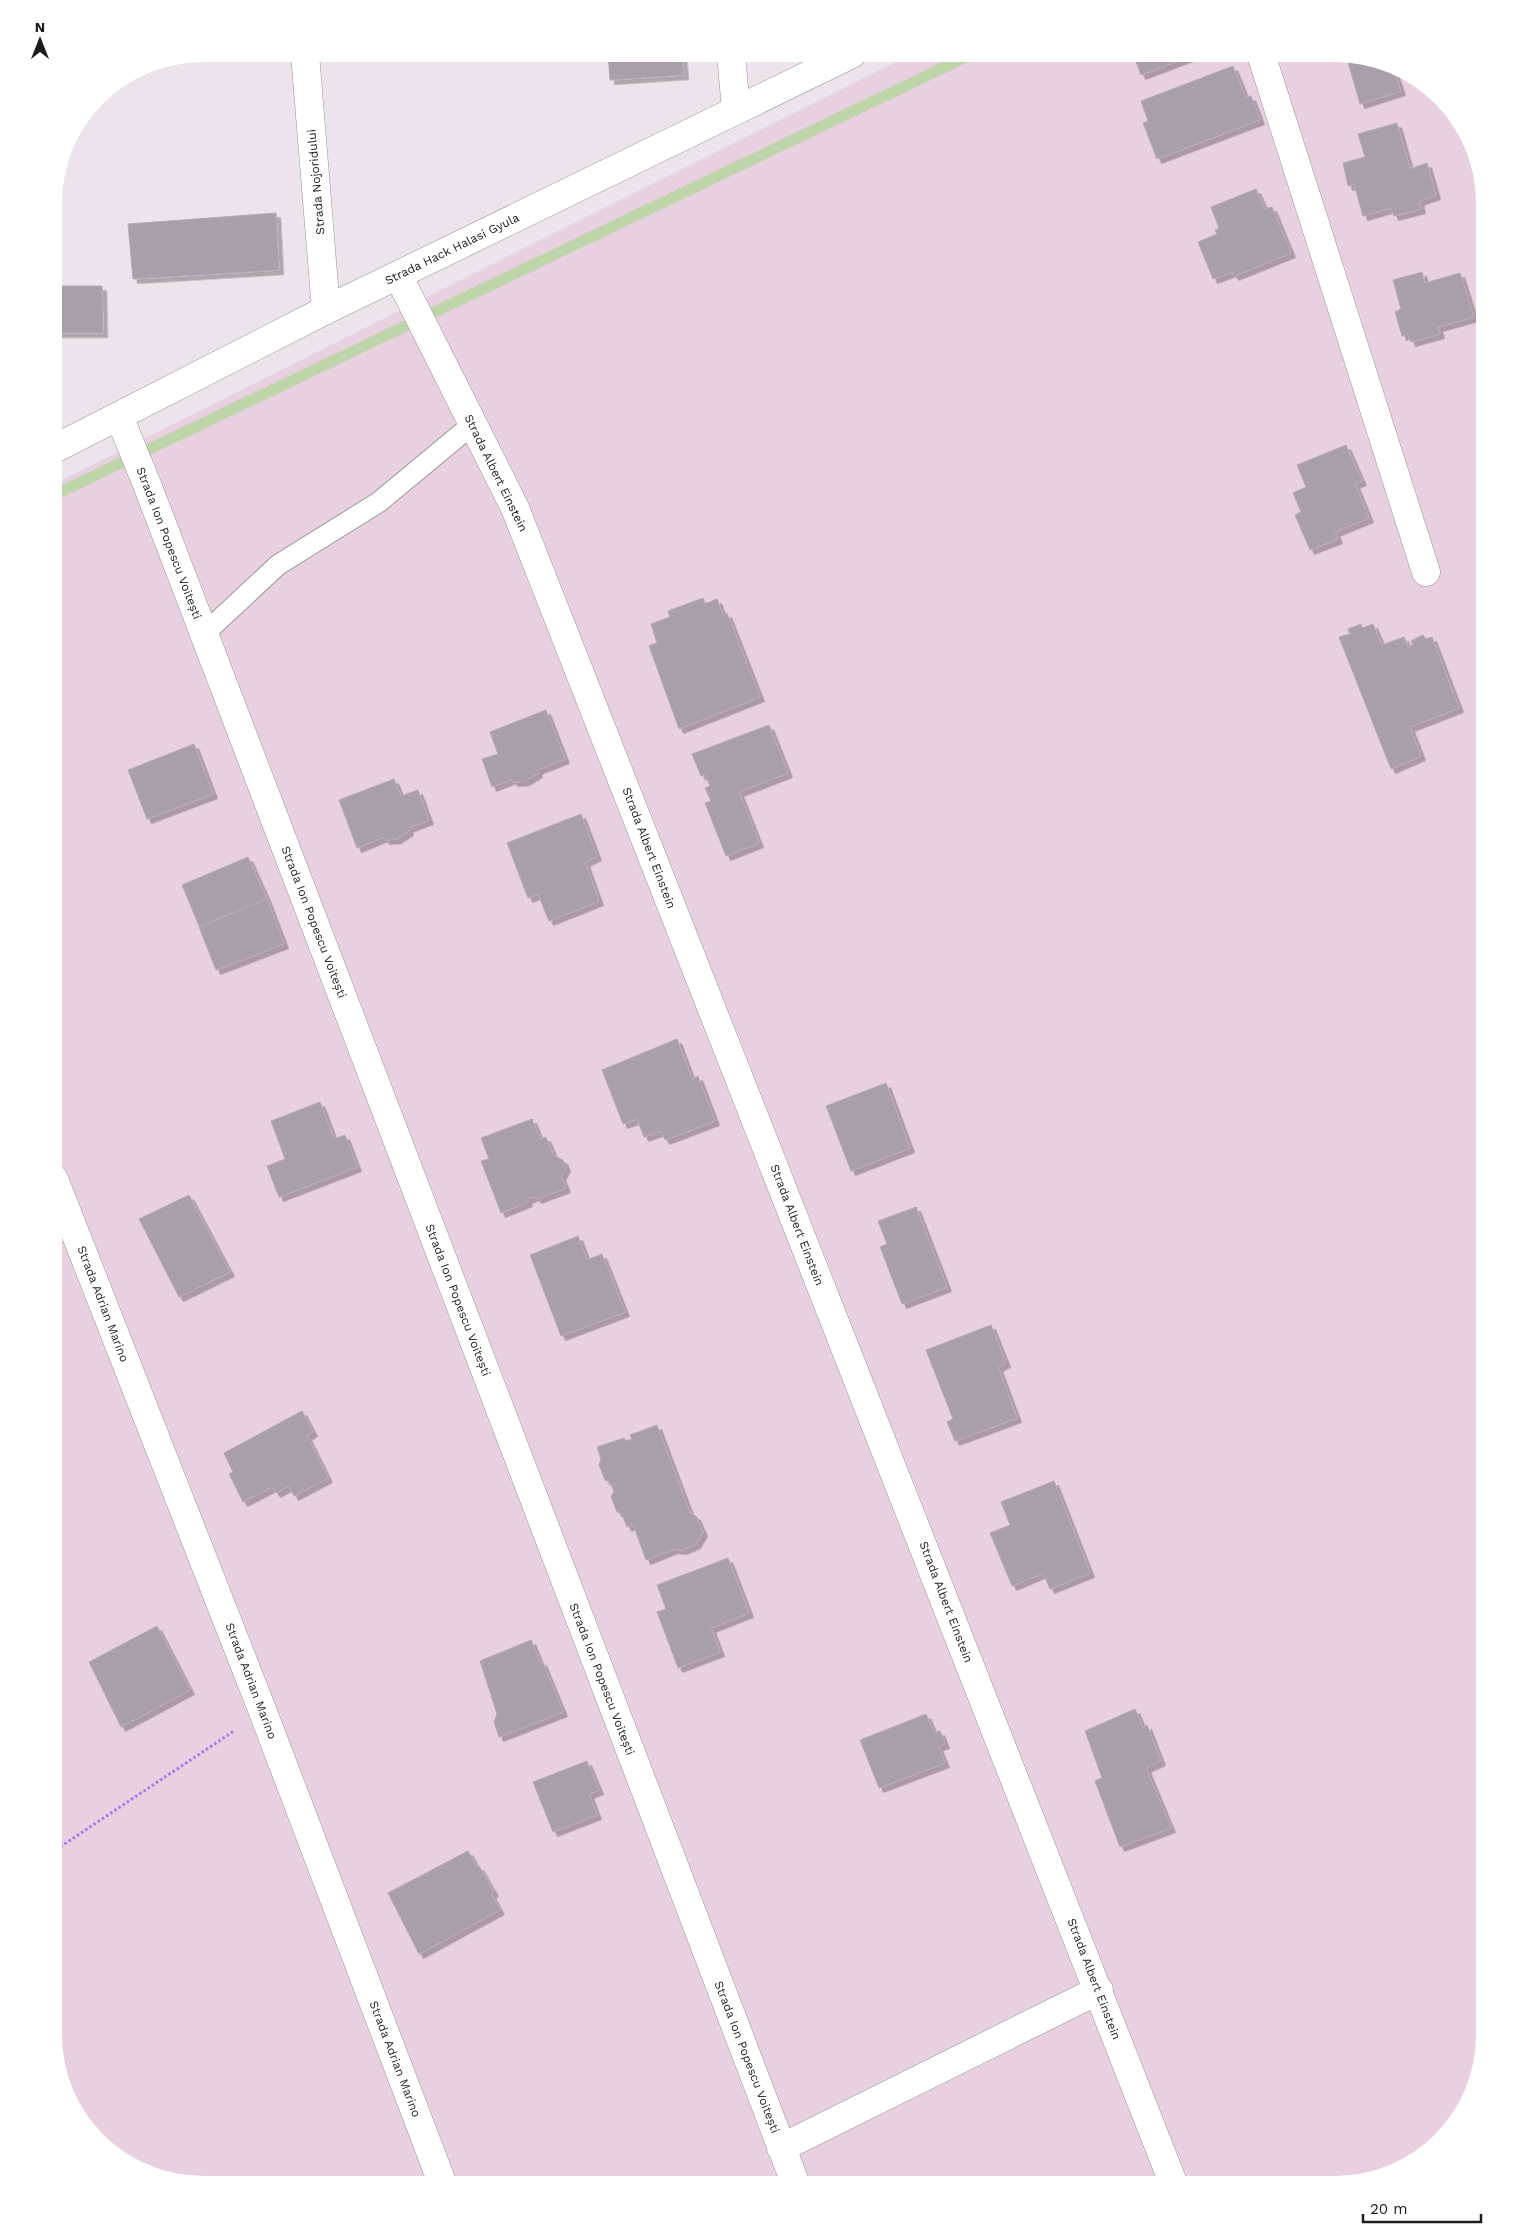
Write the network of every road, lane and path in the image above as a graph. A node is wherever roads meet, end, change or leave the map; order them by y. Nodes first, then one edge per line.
1 (306, 62) edge
2 (732, 62) edge
3 (834, 63) edge
4 (1263, 63) edge
5 (736, 110) junction
6 (401, 280) junction
7 (326, 310) junction
8 (123, 424) junction
9 (473, 424) junction
10 (63, 446) edge
11 (1426, 572) dead end
12 (204, 634) junction
13 (62, 1200) edge
14 (264, 1712) junction
15 (62, 1846) edge
16 (1099, 1990) junction
17 (782, 2148) junction
18 (439, 2176) edge
19 (793, 2176) edge
20 (1171, 2176) edge

1 - 7 street, Strada Nojoridului
2 - 5 street
3 - 5 street, Strada Hack Halasi Gyula
4 - 11 street
5 - 6 street, Strada Hack Halasi Gyula
6 - 7 street, Strada Hack Halasi Gyula
6 - 9 street, Strada Albert Einstein
7 - 8 street, Strada Hack Halasi Gyula
8 - 10 street, Strada Hack Halasi Gyula
8 - 12 street, Strada Ion Popescu Voitești
9 - 12 lane
9 - 16 street, Strada Albert Einstein
12 - 17 street, Strada Ion Popescu Voitești
13 - 14 street, Strada Adrian Marino
14 - 15 path
14 - 18 street, Strada Adrian Marino
16 - 17 street
16 - 20 street, Strada Albert Einstein
17 - 19 street, Strada Ion Popescu Voitești

